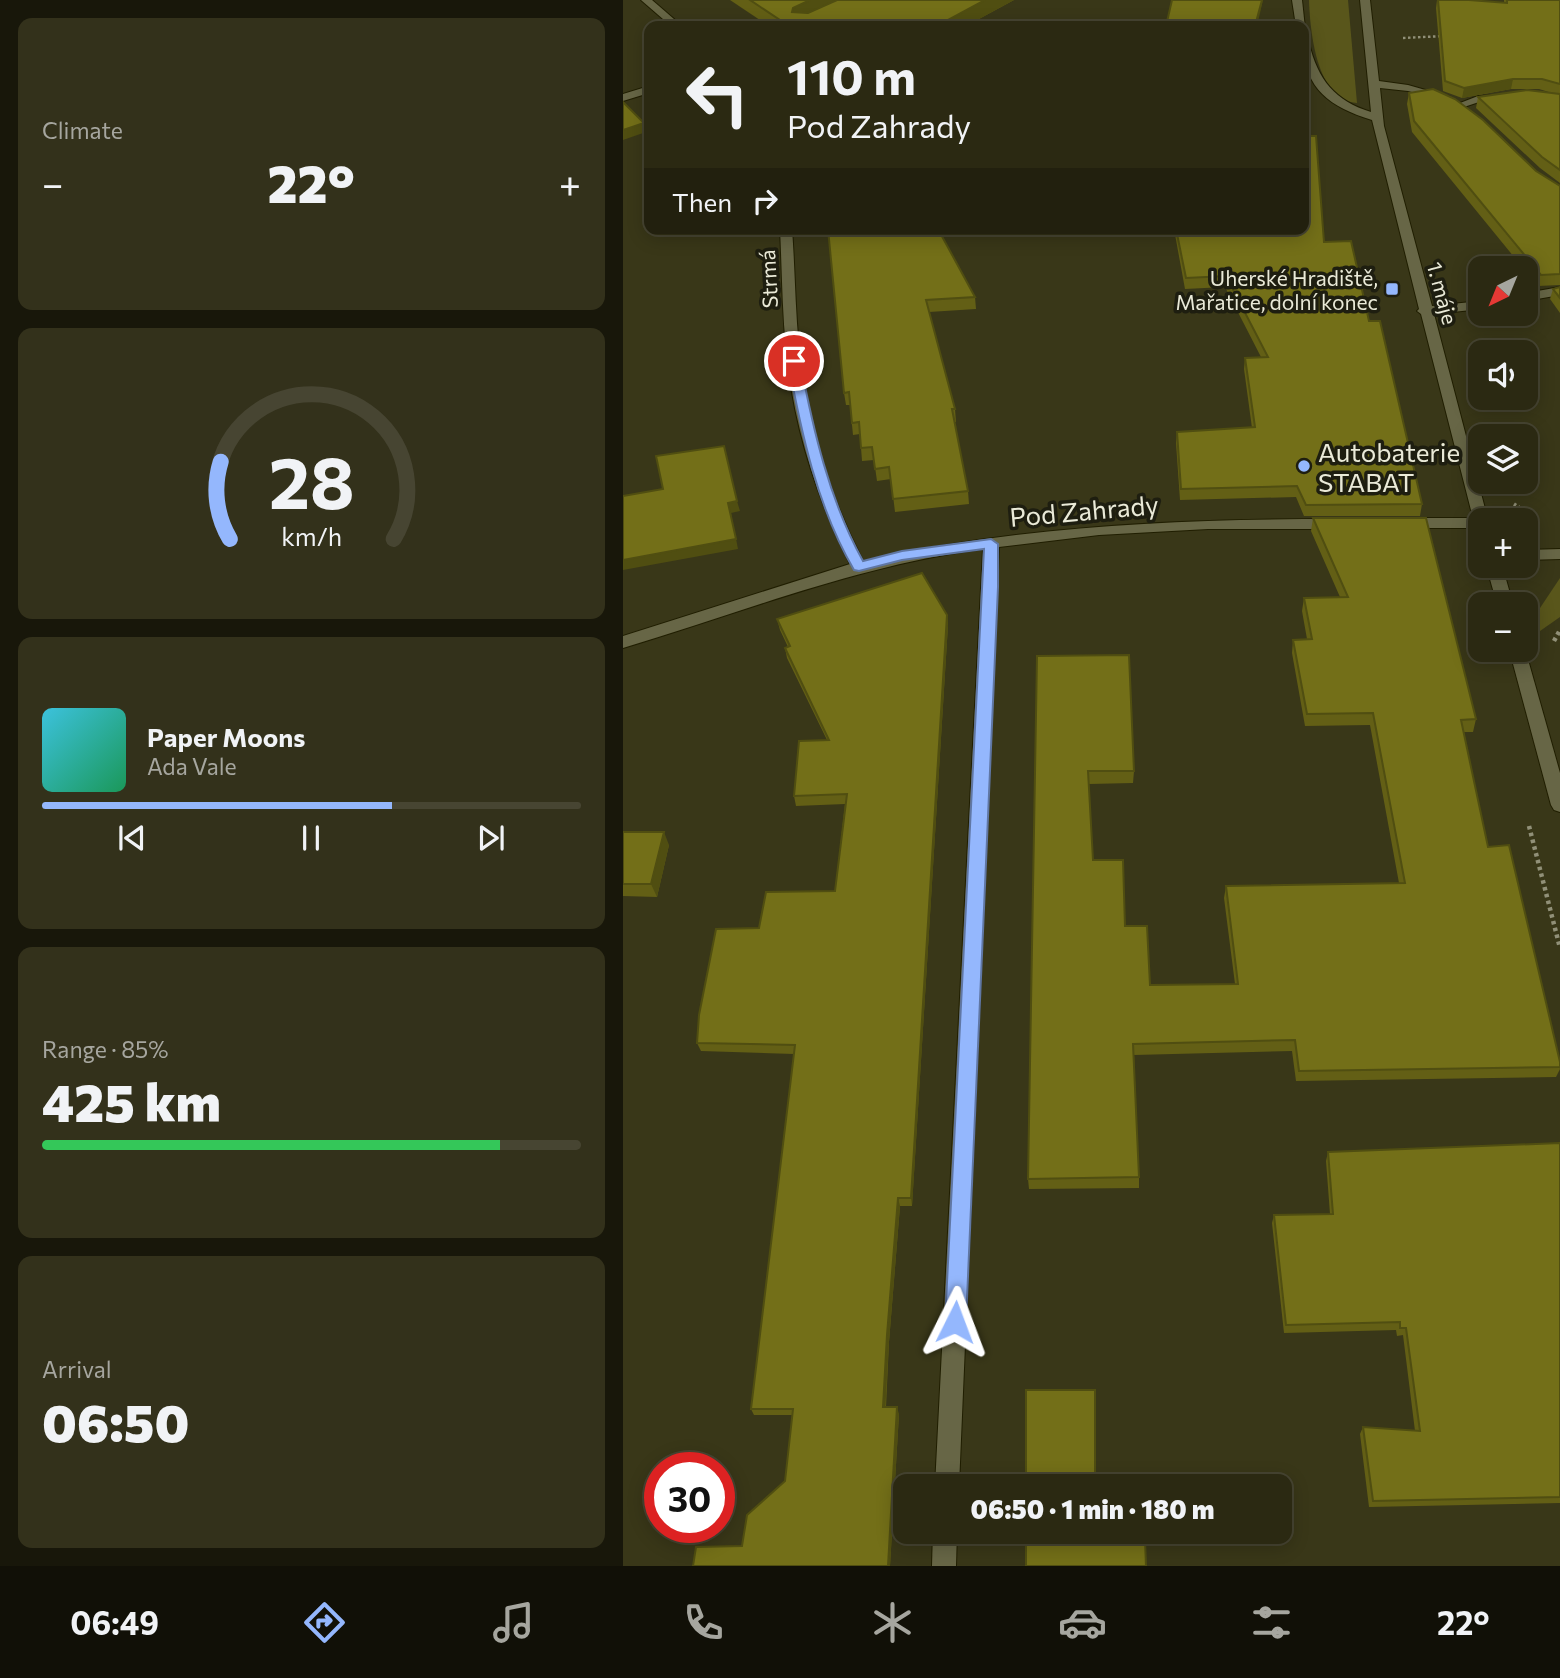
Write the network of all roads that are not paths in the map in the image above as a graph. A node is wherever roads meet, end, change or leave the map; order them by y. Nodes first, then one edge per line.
1 (646, 0) edge
2 (1297, 0) edge
3 (1364, 0) edge
4 (671, 21) edge
5 (1300, 21) edge
6 (1309, 69) edge
7 (1372, 84) junction
8 (644, 91) edge
9 (1511, 97) edge
10 (623, 99) edge
11 (1461, 104) junction
12 (1471, 113) edge
13 (1378, 118) junction
14 (786, 235) edge
15 (1560, 291) edge
16 (1538, 295) edge
17 (1468, 306) edge
18 (1424, 311) junction
19 (1477, 508) edge
20 (1468, 521) edge
21 (1383, 523) edge
22 (1356, 524) edge
23 (991, 544) junction
24 (1560, 554) edge
25 (1538, 555) edge
26 (859, 567) junction
27 (623, 642) edge
28 (1521, 662) edge
29 (1560, 805) edge
30 (948, 1474) edge
31 (945, 1544) edge
32 (944, 1566) edge

1 - 4 street
2 - 5 street
3 - 7 street, 1. máje
6 - 13 street
7 - 11 street
7 - 13 street, 1. máje
8 - 10 street
9 - 11 street
11 - 12 street
13 - 18 street, 1. máje
14 - 26 street, Strmá
15 - 16 street
17 - 18 street
18 - 19 street, 1. máje
20 - 21 street
22 - 23 street, Pod Zahrady
23 - 26 street, Pod Zahrady
23 - 30 street
24 - 25 street
26 - 27 street, Pod Zahrady
28 - 29 street
31 - 32 street

